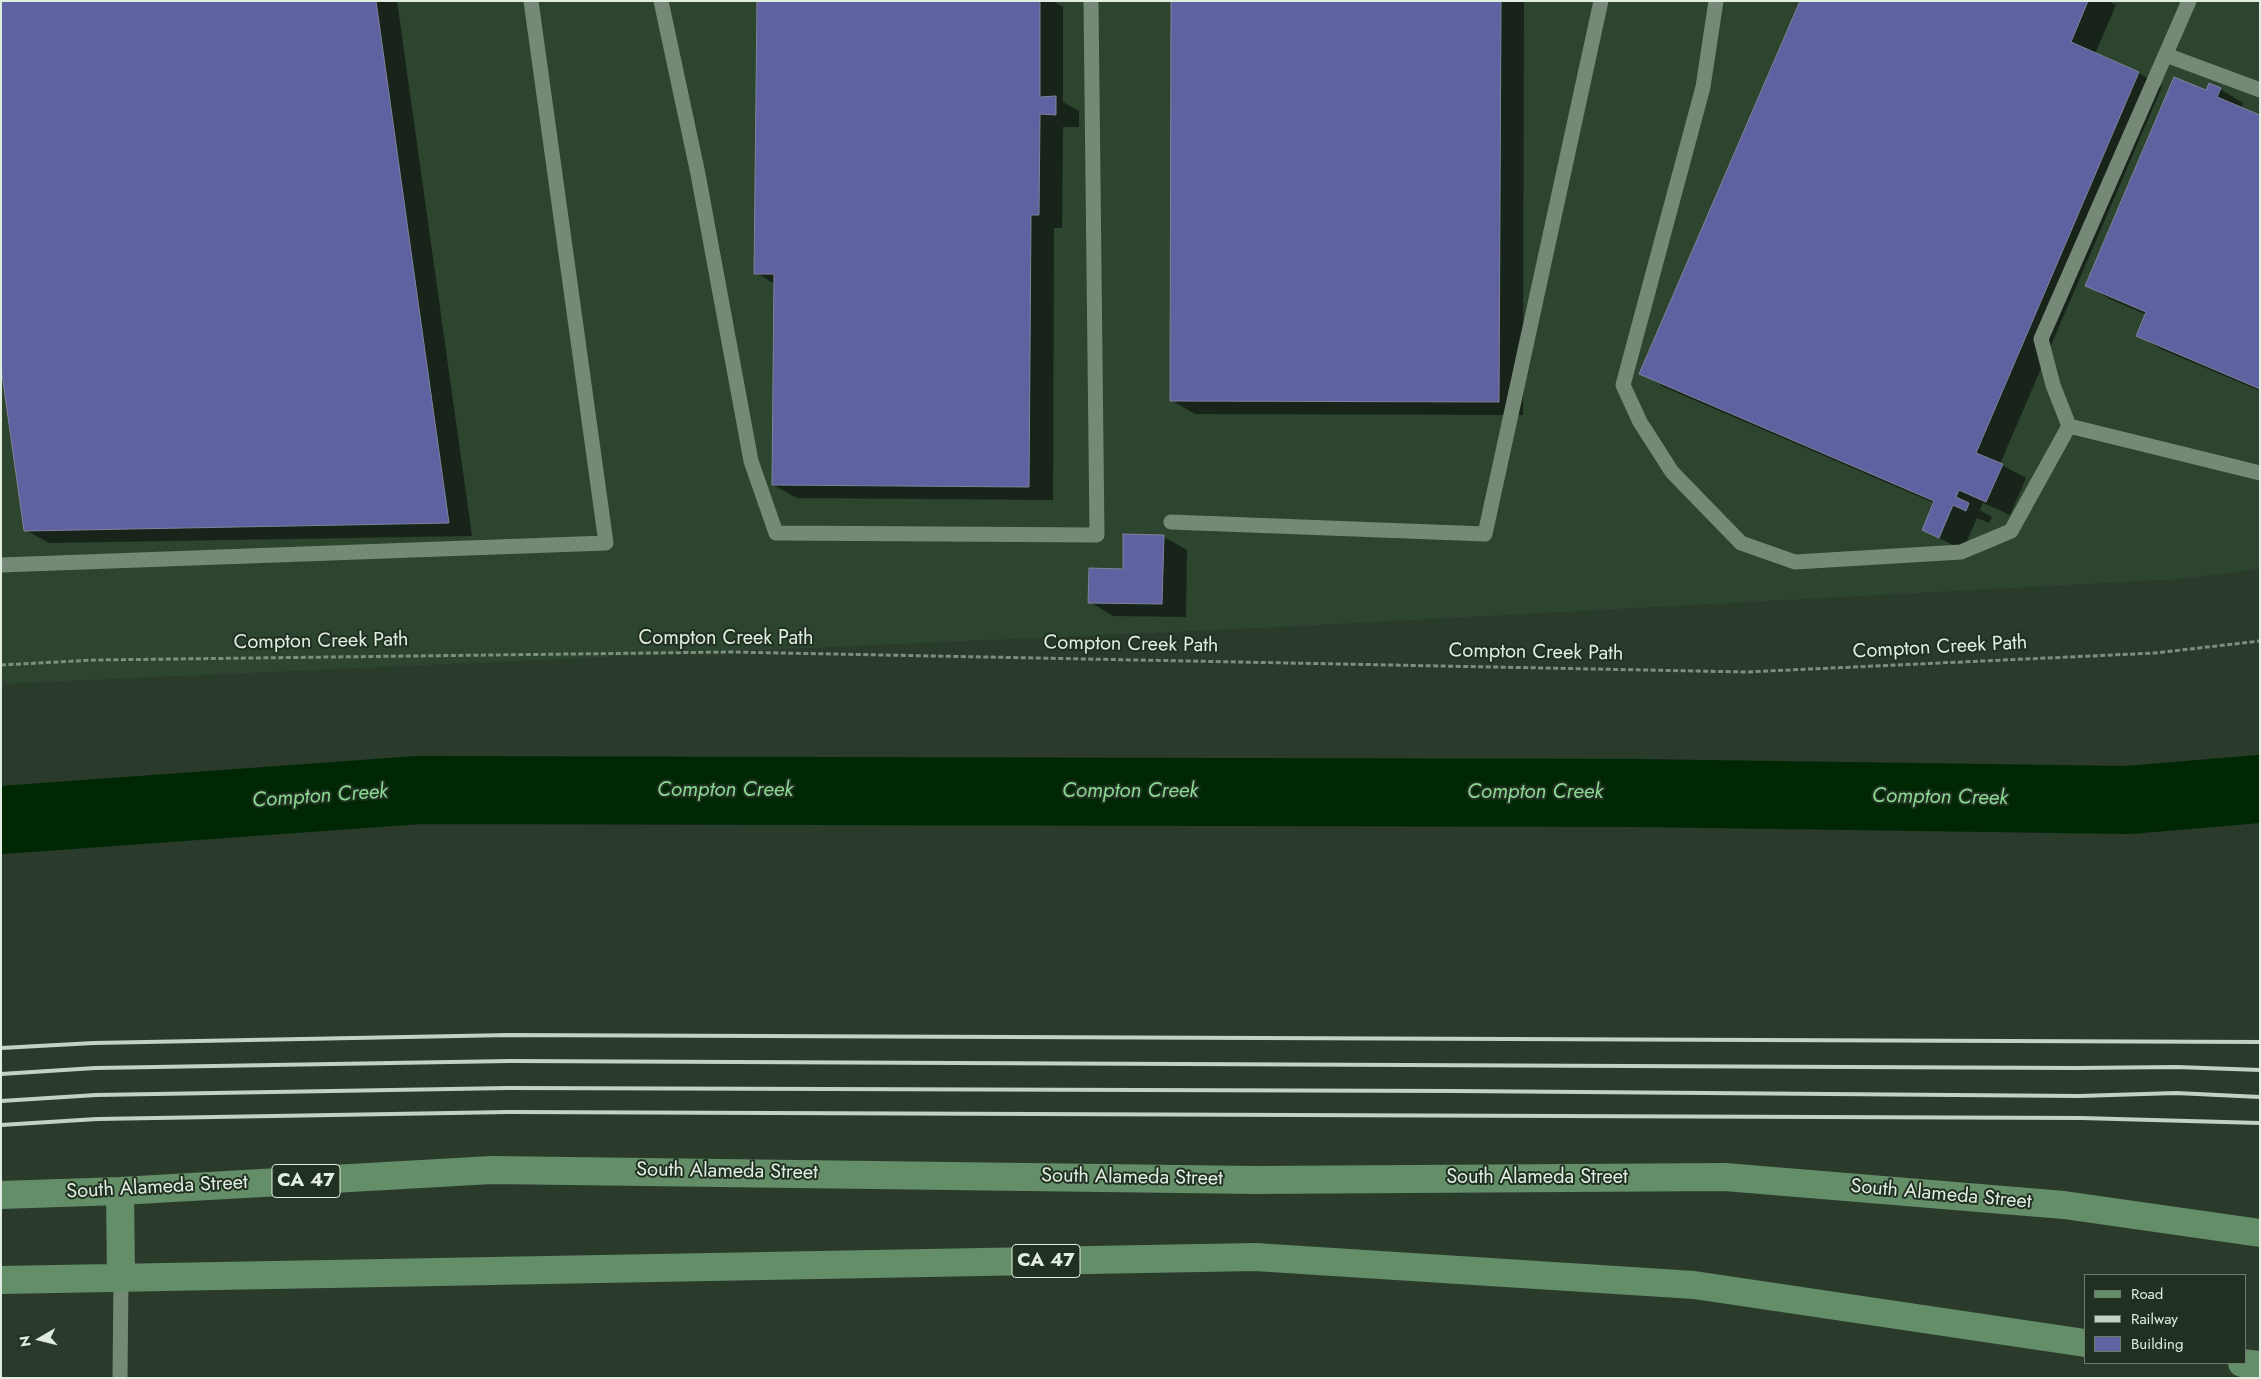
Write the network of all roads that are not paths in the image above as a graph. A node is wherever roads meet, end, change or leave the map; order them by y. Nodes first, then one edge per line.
1 (531, 1) edge
2 (661, 1) edge
3 (1091, 1) edge
4 (1601, 1) edge
5 (1716, 1) edge
6 (2189, 1) edge
7 (2166, 55) junction
8 (2260, 90) edge
9 (2069, 426) junction
10 (2260, 473) edge
11 (1171, 522) dead end
12 (1, 565) edge
13 (120, 1191) junction
14 (1, 1195) edge
15 (2260, 1233) edge
16 (121, 1278) junction
17 (1, 1280) edge
18 (2084, 1343) edge
19 (2246, 1363) edge
20 (2260, 1365) edge
21 (120, 1378) edge

1 - 12 lane
2 - 3 lane
4 - 11 lane
5 - 9 lane
6 - 7 lane
7 - 8 lane
7 - 9 lane
9 - 10 lane
13 - 14 main road, South Alameda Street / CA 47
13 - 15 main road, South Alameda Street / CA 47
13 - 16 main road
16 - 17 main road, CA 47
16 - 18 main road, CA 47
16 - 21 lane
19 - 20 main road

